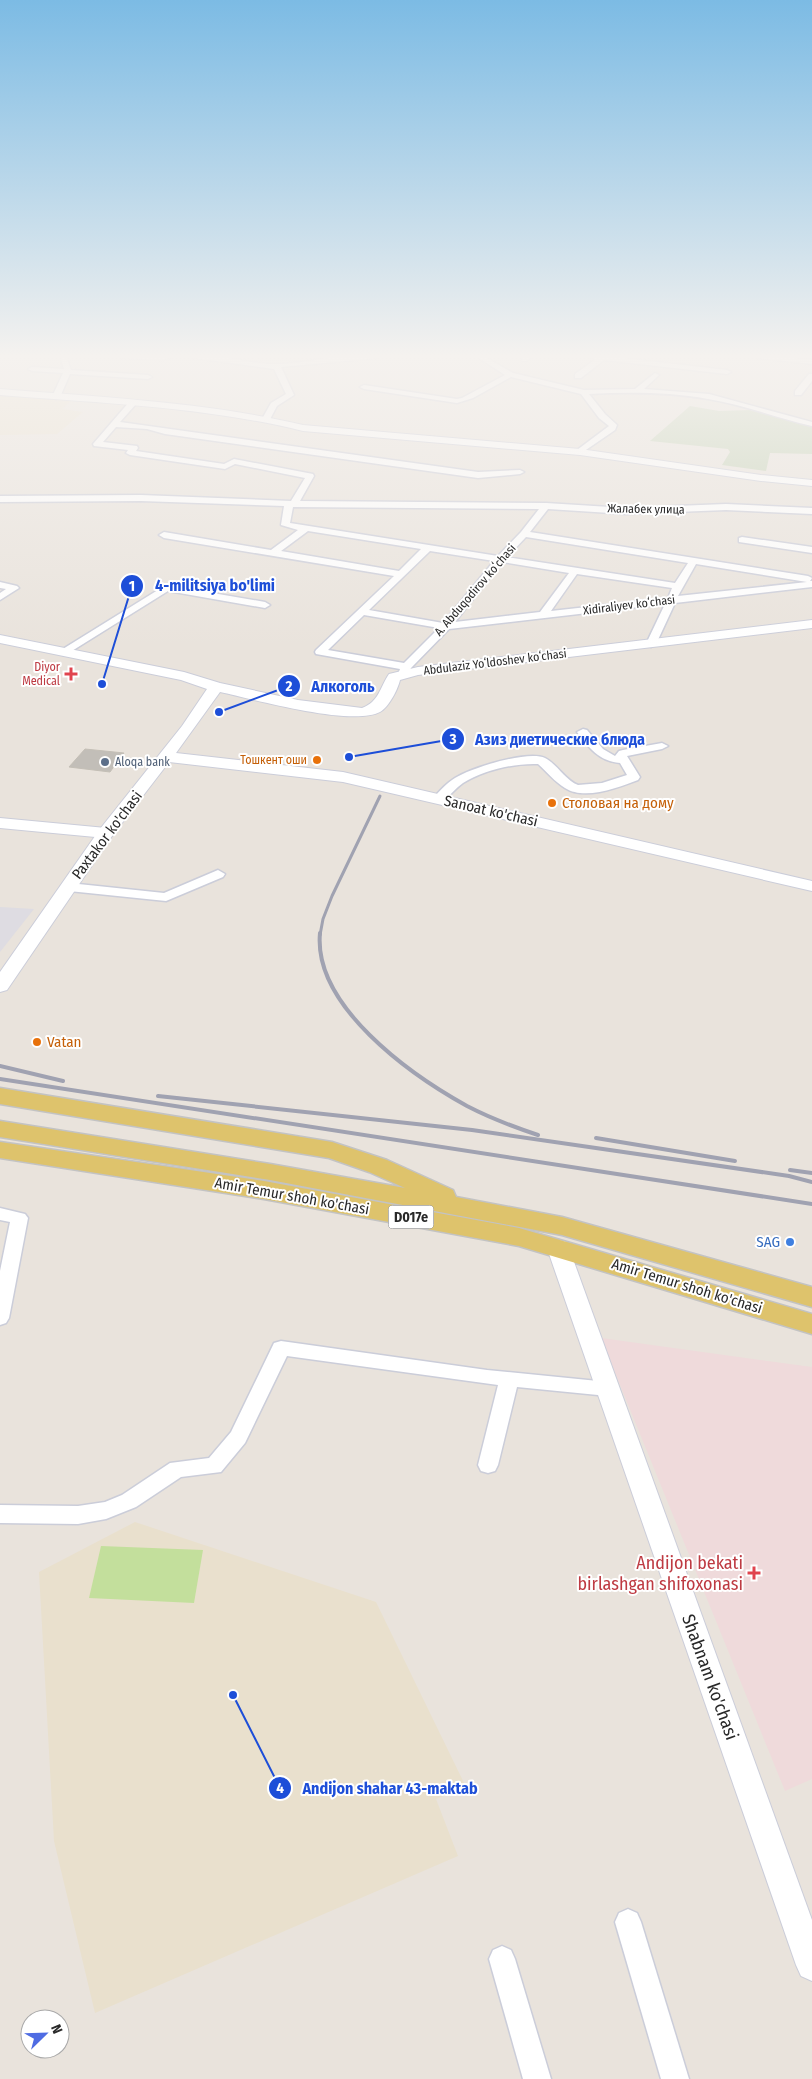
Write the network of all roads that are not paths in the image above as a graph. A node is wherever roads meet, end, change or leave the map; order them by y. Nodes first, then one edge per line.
1 (130, 453) edge
2 (318, 453) edge
3 (587, 453) edge
4 (520, 472) dead end
5 (812, 483) edge
6 (0, 499) edge
7 (292, 504) junction
8 (546, 506) junction
9 (812, 510) edge
10 (305, 528) junction
11 (524, 534) junction
12 (164, 535) dead end
13 (742, 540) dead end
14 (428, 548) junction
15 (812, 550) edge
16 (273, 552) junction
17 (500, 559) junction
18 (694, 560) junction
19 (575, 570) junction
20 (401, 574) junction
21 (812, 580) edge
22 (812, 584) edge
23 (0, 585) edge
24 (678, 586) junction
25 (0, 597) edge
26 (671, 600) junction
27 (265, 605) dead end
28 (363, 612) junction
29 (542, 615) junction
30 (812, 624) edge
31 (446, 626) junction
32 (0, 639) edge
33 (651, 644) junction
34 (0, 646) edge
35 (38, 650) junction
36 (63, 652) junction
37 (404, 670) junction
38 (199, 683) junction
39 (216, 688) junction
40 (583, 732) dead end
41 (662, 746) dead end
42 (166, 756) junction
43 (622, 760) junction
44 (439, 799) junction
45 (0, 823) edge
46 (106, 833) junction
47 (218, 874) dead end
48 (812, 886) edge
49 (68, 887) junction
50 (0, 986) edge
51 (0, 1096) edge
52 (0, 1103) edge
53 (0, 1129) edge
54 (0, 1150) edge
55 (267, 1181) junction
56 (469, 1208) junction
57 (0, 1214) edge
58 (558, 1248) junction
59 (812, 1297) edge
60 (0, 1318) edge
61 (812, 1324) edge
62 (509, 1379) junction
63 (608, 1389) junction
64 (488, 1465) dead end
65 (0, 1514) edge
66 (628, 1922) dead end
67 (502, 1959) dead end
68 (812, 1965) edge
69 (537, 2079) edge
70 (675, 2079) edge

1 - 7 street
2 - 4 street
3 - 5 street
6 - 7 street, Жалабек улица
7 - 8 street, Жалабек улица
7 - 10 street
8 - 9 street, Жалабек улица
8 - 11 street, A. Abduqodirov koʻchasi
10 - 14 street
10 - 16 street
11 - 17 street, A. Abduqodirov koʻchasi
11 - 18 street
12 - 16 street
13 - 15 street
14 - 17 street
14 - 20 street
16 - 20 street
17 - 19 street
17 - 31 street, A. Abduqodirov koʻchasi
18 - 21 street
18 - 24 street
19 - 24 street
19 - 29 street
20 - 28 street
22 - 26 street, Xidiraliyev koʻchasi
23 - 25 street
24 - 26 street
26 - 29 street, Xidiraliyev koʻchasi
26 - 33 street
27 - 36 street
28 - 31 street, Xidiraliyev koʻchasi
28 - 37 street
29 - 31 street, Xidiraliyev koʻchasi
30 - 33 main road, Abdulaziz Yoʻldoshev koʻchasi
31 - 37 street, A. Abduqodirov koʻchasi
32 - 35 main road, Abdulaziz Yoʻldoshev koʻchasi
33 - 37 main road, Abdulaziz Yoʻldoshev koʻchasi
34 - 35 main road, Abdulaziz Yoʻldoshev koʻchasi
35 - 36 main road, Abdulaziz Yoʻldoshev koʻchasi
35 - 38 main road, Abdulaziz Yoʻldoshev koʻchasi
36 - 38 main road, Abdulaziz Yoʻldoshev koʻchasi
37 - 39 main road, Abdulaziz Yoʻldoshev koʻchasi
38 - 39 main road, Abdulaziz Yoʻldoshev koʻchasi
39 - 42 main road, Paxtakor ko'chasi
40 - 43 street
41 - 43 street
42 - 44 main road, Sanoat ko'chasi
42 - 46 main road, Paxtakor ko'chasi
43 - 44 street
44 - 48 main road, Sanoat ko'chasi
45 - 46 street
46 - 49 main road, Paxtakor ko'chasi
47 - 49 street
49 - 50 main road, Paxtakor ko'chasi
51 - 56 main road
52 - 55 main road
53 - 55 main road, Amir Temur shoh ko'chasi / D017e
54 - 55 main road, Amir Temur shoh ko'chasi / D017e
55 - 56 main road, Amir Temur shoh ko'chasi / D017e
55 - 58 main road, Amir Temur shoh ko'chasi / D017e
56 - 59 main road, Amir Temur shoh ko'chasi / D017e
57 - 60 street
58 - 61 main road, Amir Temur shoh ko'chasi / D017e
58 - 63 street, Shabnam ko'chasi
62 - 63 street
62 - 64 street
62 - 65 street
63 - 68 street, Shabnam ko'chasi
66 - 70 street
67 - 69 street

